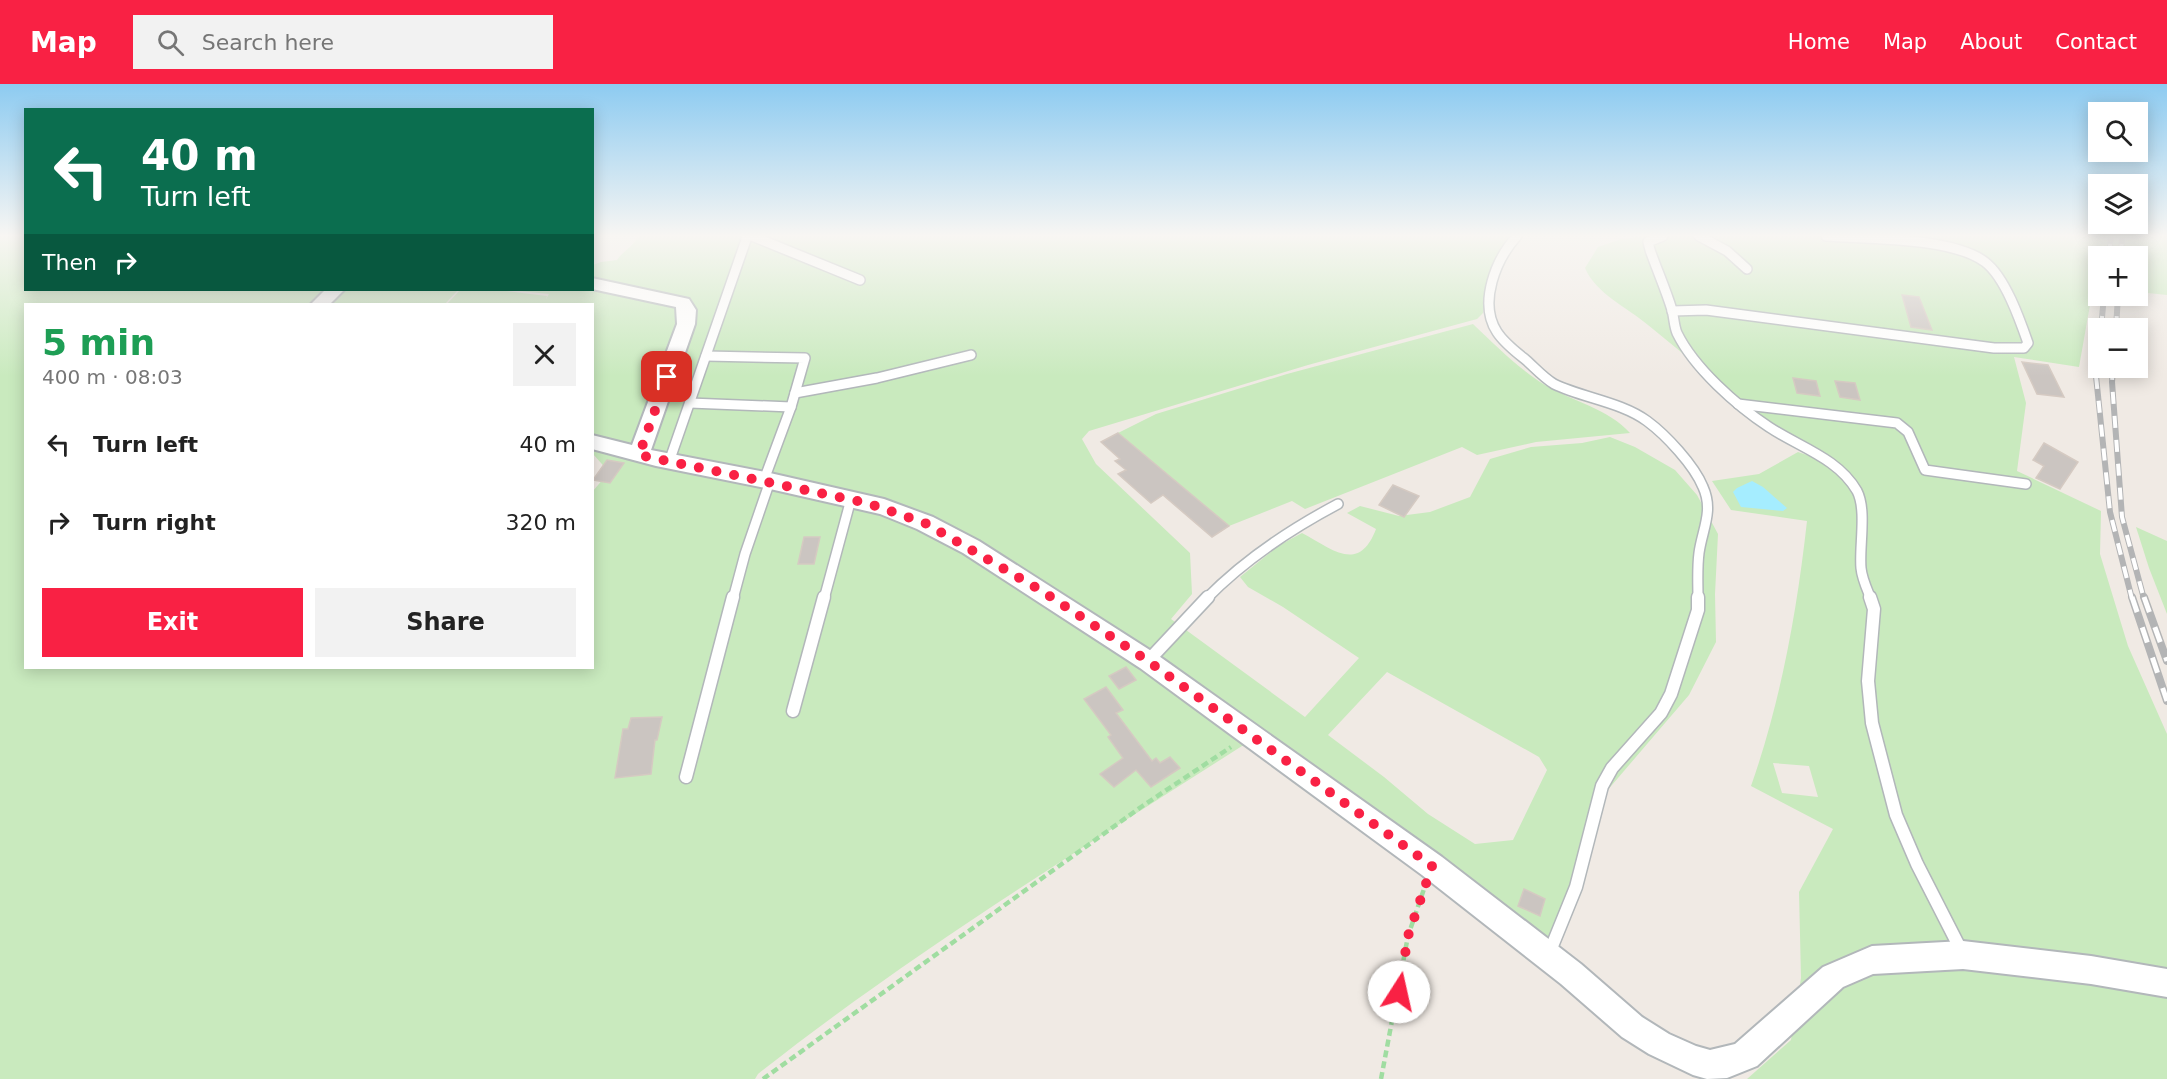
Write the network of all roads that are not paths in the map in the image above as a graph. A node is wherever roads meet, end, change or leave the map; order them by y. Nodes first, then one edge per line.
1 (731, 282) edge
2 (1492, 282) edge
3 (1662, 282) edge
4 (2000, 282) edge
5 (594, 283) edge
6 (334, 291) edge
7 (321, 303) edge
8 (1672, 311) junction
9 (971, 355) dead end
10 (706, 356) junction
11 (795, 393) junction
12 (690, 403) junction
13 (1738, 404) junction
14 (791, 407) junction
15 (594, 443) edge
16 (639, 455) junction
17 (669, 462) junction
18 (767, 480) junction
19 (2026, 484) dead end
20 (851, 499) junction
21 (1338, 504) dead end
22 (1148, 661) junction
23 (793, 711) dead end
24 (686, 777) dead end
25 (1963, 955) junction
26 (1548, 956) junction
27 (2167, 983) edge
28 (1711, 1072) edge

1 - 10 lane
2 - 26 lane
3 - 8 lane
4 - 8 lane
5 - 16 street
6 - 7 street
8 - 13 lane
9 - 11 lane
10 - 11 lane
10 - 12 lane
11 - 14 lane
12 - 14 lane
12 - 17 lane
13 - 19 lane
13 - 25 lane
14 - 18 lane
15 - 16 street
16 - 17 street
17 - 18 street
18 - 20 street
18 - 24 lane
20 - 22 street
20 - 23 lane
21 - 22 lane
22 - 26 street
25 - 27 street
25 - 28 street
26 - 28 street

